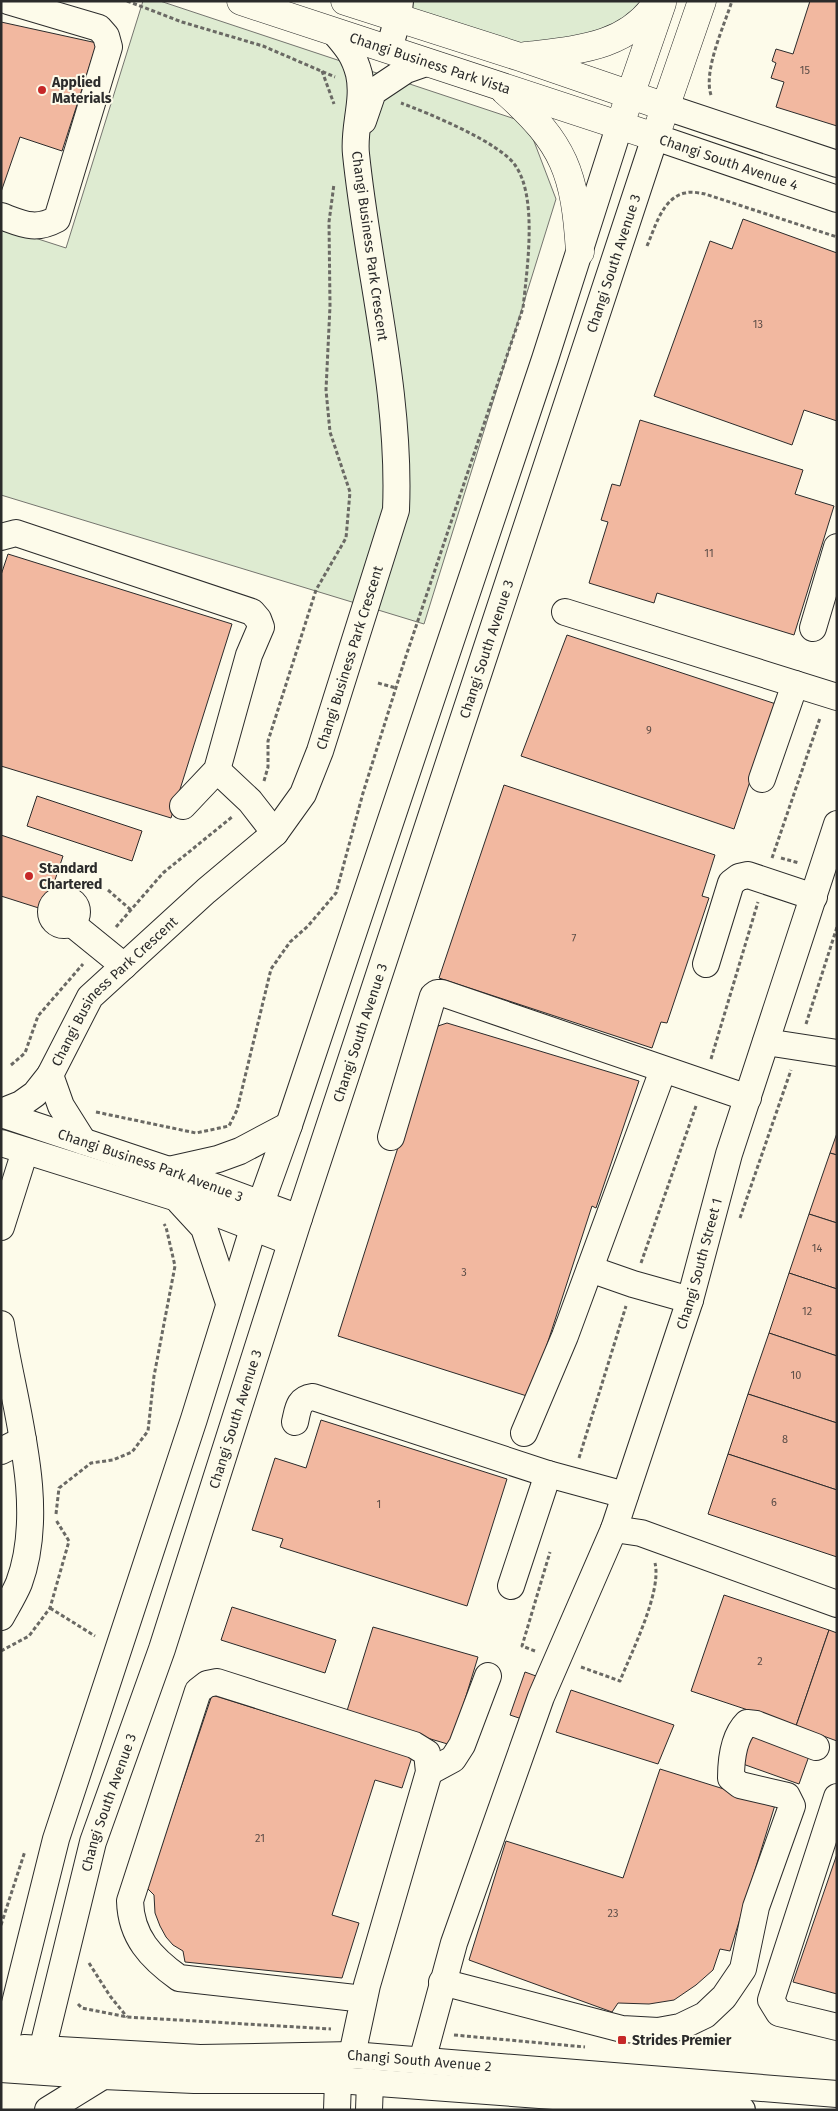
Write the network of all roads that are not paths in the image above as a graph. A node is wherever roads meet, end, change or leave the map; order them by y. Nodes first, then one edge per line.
1 (8, 1) edge
2 (241, 1) edge
3 (345, 1) edge
4 (658, 1) edge
5 (663, 1) edge
6 (702, 1) edge
7 (41, 6) edge
8 (399, 10) edge
9 (334, 33) junction
10 (389, 50) junction
11 (520, 57) junction
12 (426, 63) junction
13 (498, 85) junction
14 (366, 90) junction
15 (631, 95) junction
16 (666, 106) junction
17 (620, 124) junction
18 (655, 137) junction
19 (837, 164) edge
20 (837, 199) edge
21 (1, 216) edge
22 (580, 252) junction
23 (1, 536) edge
24 (837, 547) edge
25 (565, 612) dead end
26 (813, 628) dead end
27 (795, 684) junction
28 (832, 695) edge
29 (217, 770) junction
30 (762, 779) dead end
31 (183, 806) dead end
32 (837, 824) edge
33 (275, 833) junction
34 (814, 897) junction
35 (71, 923) dead end
36 (706, 964) dead end
37 (124, 966) junction
38 (766, 1042) junction
39 (837, 1053) edge
40 (663, 1070) junction
41 (50, 1074) junction
42 (748, 1098) junction
43 (1, 1113) edge
44 (289, 1126) junction
45 (391, 1137) dead end
46 (82, 1141) junction
47 (13, 1147) edge
48 (169, 1170) junction
49 (177, 1198) junction
50 (261, 1202) junction
51 (1, 1227) edge
52 (254, 1228) junction
53 (295, 1230) junction
54 (590, 1269) junction
55 (690, 1300) junction
56 (229, 1303) junction
57 (1, 1324) edge
58 (295, 1422) dead end
59 (524, 1433) dead end
60 (12, 1445) edge
61 (560, 1477) junction
62 (625, 1495) junction
63 (614, 1530) junction
64 (511, 1586) dead end
65 (837, 1604) edge
66 (1, 1617) edge
67 (488, 1676) dead end
68 (816, 1747) dead end
69 (429, 1772) junction
70 (837, 1797) edge
71 (442, 1982) junction
72 (364, 1999) junction
73 (837, 2027) edge
74 (2, 2055) edge
75 (352, 2055) junction
76 (39, 2060) junction
77 (422, 2061) junction
78 (103, 2076) junction
79 (338, 2080) junction
80 (370, 2082) junction
81 (837, 2094) edge
82 (795, 2100) edge
83 (48, 2110) edge
84 (337, 2110) edge
85 (368, 2110) edge
86 (742, 2110) edge

1 - 7 street
2 - 9 main road, Changi Business Park Vista
3 - 8 main road
4 - 11 main road
5 - 15 main road
6 - 16 main road, Changi South Avenue 3
7 - 21 street
8 - 10 street
8 - 11 main road
9 - 10 main road, Changi Business Park Vista
9 - 14 street, Changi Business Park Crescent
10 - 12 main road, Changi Business Park Vista
11 - 15 main road
12 - 13 main road, Changi Business Park Vista
12 - 14 street
13 - 17 main road, Changi Business Park Vista
13 - 22 main road
14 - 33 street, Changi Business Park Crescent
15 - 16 main road
15 - 17 main road
16 - 18 main road, Changi South Avenue 3
16 - 19 street
17 - 18 main road, Changi South Avenue 4
17 - 22 street
18 - 20 street, Changi South Avenue 4
18 - 53 street, Changi South Avenue 3
22 - 44 street
23 - 29 street
24 - 26 street
25 - 27 street
27 - 28 street
27 - 30 street
29 - 31 street
29 - 33 street
32 - 34 street, Changi South Street 1
33 - 37 street, Changi Business Park Crescent
34 - 36 street
34 - 38 street, Changi South Street 1
35 - 37 street
37 - 41 street, Changi Business Park Crescent
38 - 39 street
38 - 42 street, Changi South Street 1
40 - 42 street
40 - 45 street
40 - 54 street
41 - 43 street, Changi Business Park Crescent
41 - 46 street, Changi Business Park Crescent
42 - 55 street, Changi South Street 1
43 - 46 street, Changi Business Park Avenue 3
44 - 48 street
44 - 50 street
46 - 48 street, Changi Business Park Avenue 3
47 - 49 street, Changi Business Park Avenue 3
47 - 51 street
48 - 50 street, Changi Business Park Avenue 3
49 - 52 street, Changi Business Park Avenue 3
49 - 56 street
50 - 52 street
50 - 53 street, Changi Business Park Avenue 3
52 - 53 street, Changi Business Park Avenue 3
52 - 56 street
53 - 76 street, Changi South Avenue 3
54 - 55 street
54 - 59 street
55 - 62 street, Changi South Street 1
56 - 74 street
57 - 60 street
58 - 61 street
60 - 66 street
61 - 62 street
61 - 64 street
62 - 63 street, Changi South Street 1
63 - 65 street
63 - 71 street, Changi South Street 1
67 - 69 street
68 - 71 street
69 - 72 street
69 - 72 street
70 - 73 street
71 - 77 street, Changi South Street 1
72 - 75 street
74 - 76 street, Changi South Avenue 2
75 - 76 street, Changi South Avenue 2
75 - 77 street, Changi South Avenue 2
76 - 78 street, Changi South Avenue 2
77 - 82 street, Changi South Avenue 2
78 - 79 street, Changi South Avenue 2
78 - 83 street
79 - 80 street, Changi South Avenue 2
79 - 84 street
80 - 85 street
80 - 86 street, Changi South Avenue 2
81 - 82 street, Changi South Avenue 2

